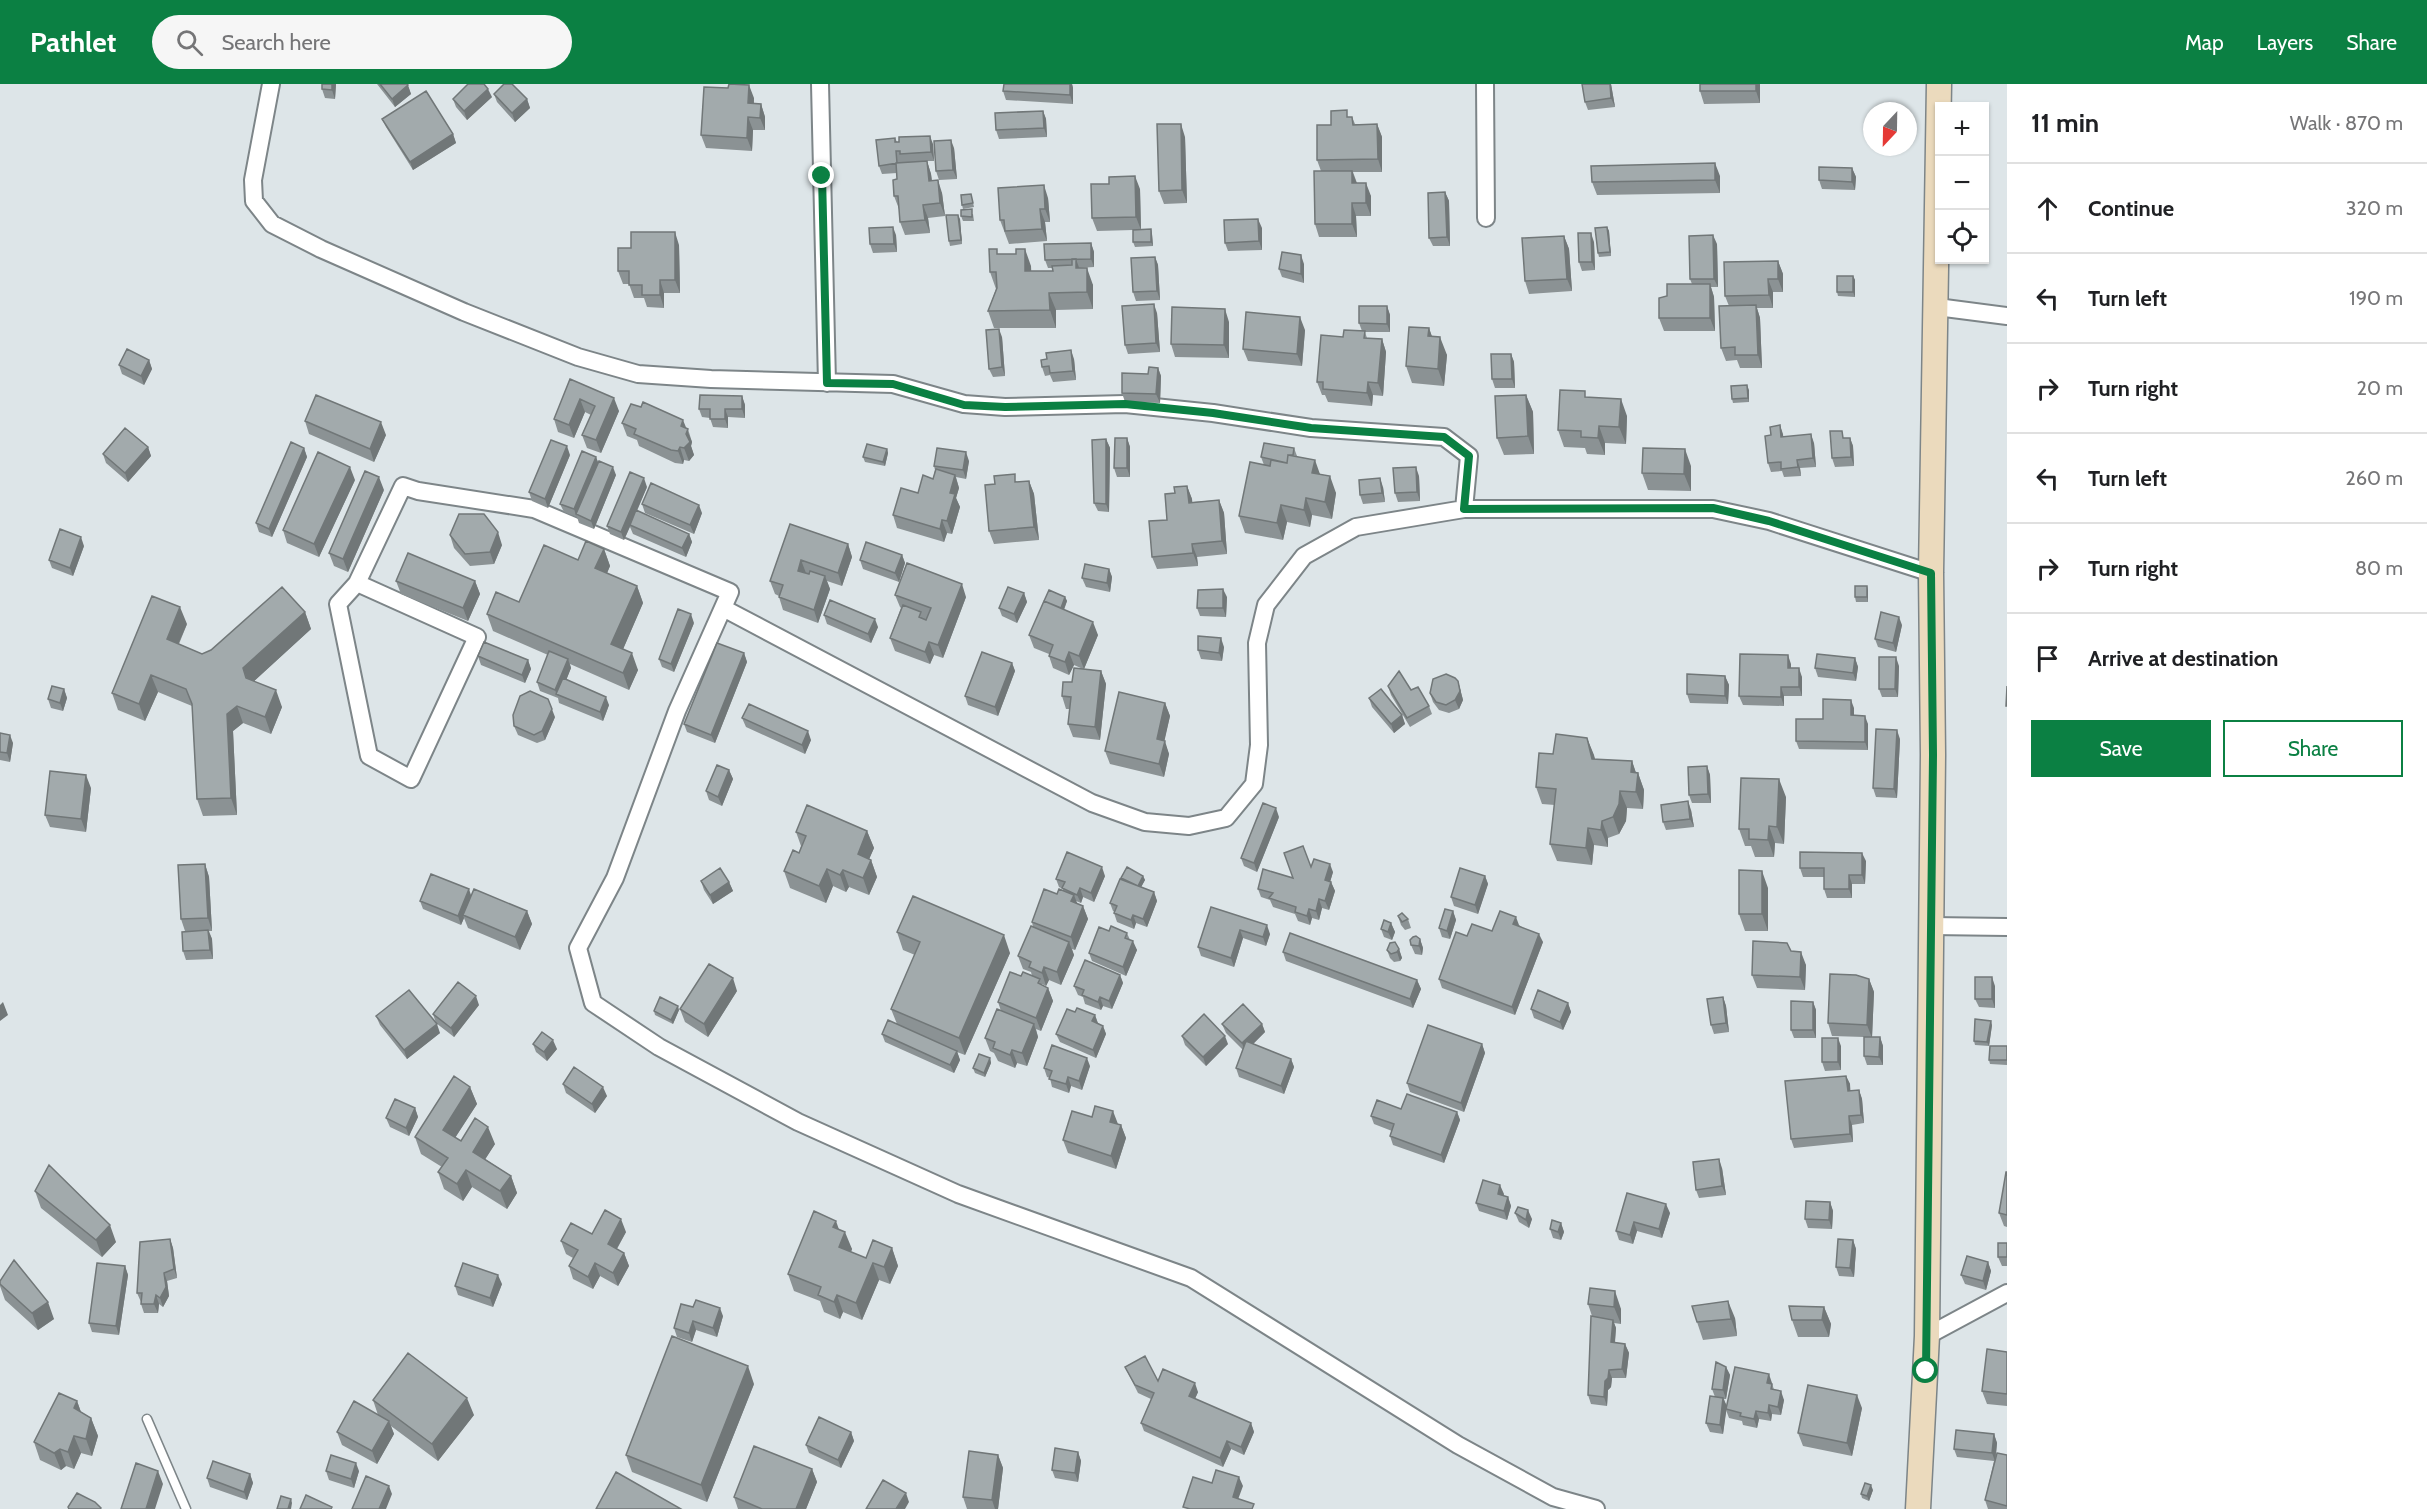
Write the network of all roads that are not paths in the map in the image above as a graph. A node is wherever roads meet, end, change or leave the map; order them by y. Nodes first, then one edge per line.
1 (271, 84) edge
2 (820, 84) edge
3 (1485, 84) edge
4 (1939, 84) edge
5 (1486, 218) dead end
6 (1937, 307) junction
7 (2007, 316) edge
8 (827, 383) junction
9 (1464, 509) junction
10 (1931, 573) junction
11 (357, 583) junction
12 (723, 608) junction
13 (1931, 926) junction
14 (2007, 927) edge
15 (2007, 1293) edge
16 (1927, 1336) junction
17 (147, 1419) dead end
18 (186, 1509) edge
19 (1596, 1509) edge
20 (1918, 1509) edge

1 - 8 street
2 - 8 street
3 - 5 street
4 - 6 main road
6 - 7 street
6 - 10 main road
8 - 9 street
9 - 10 street
9 - 12 street
10 - 13 main road
11 - 11 street
11 - 12 street
12 - 19 street
13 - 14 street
13 - 16 main road
15 - 16 street
16 - 20 main road
17 - 18 lane

